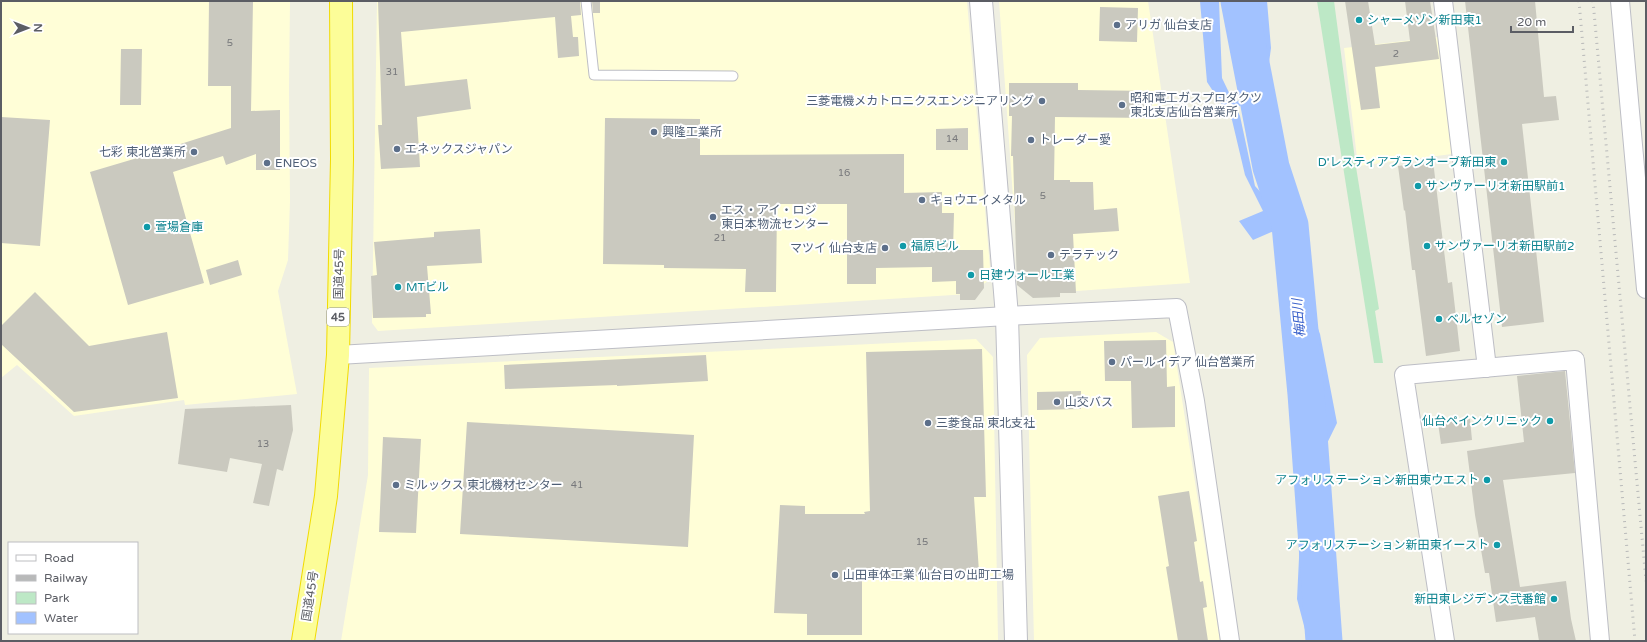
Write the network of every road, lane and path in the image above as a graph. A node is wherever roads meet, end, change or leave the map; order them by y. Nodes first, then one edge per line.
1 (341, 1) edge
2 (586, 1) edge
3 (981, 1) edge
4 (1443, 1) edge
5 (1620, 1) edge
6 (733, 76) dead end
7 (1646, 289) edge
8 (1007, 316) junction
9 (338, 355) junction
10 (1487, 368) junction
11 (303, 641) edge
12 (1016, 641) edge
13 (1230, 641) edge
14 (1445, 641) edge
15 (1600, 641) edge

1 - 9 highway, 国道45号 / 45
2 - 6 lane
3 - 8 street
4 - 10 street
5 - 7 street
8 - 9 street
8 - 12 street
8 - 13 street
9 - 11 highway, 国道45号 / 45
10 - 14 street
10 - 15 street

